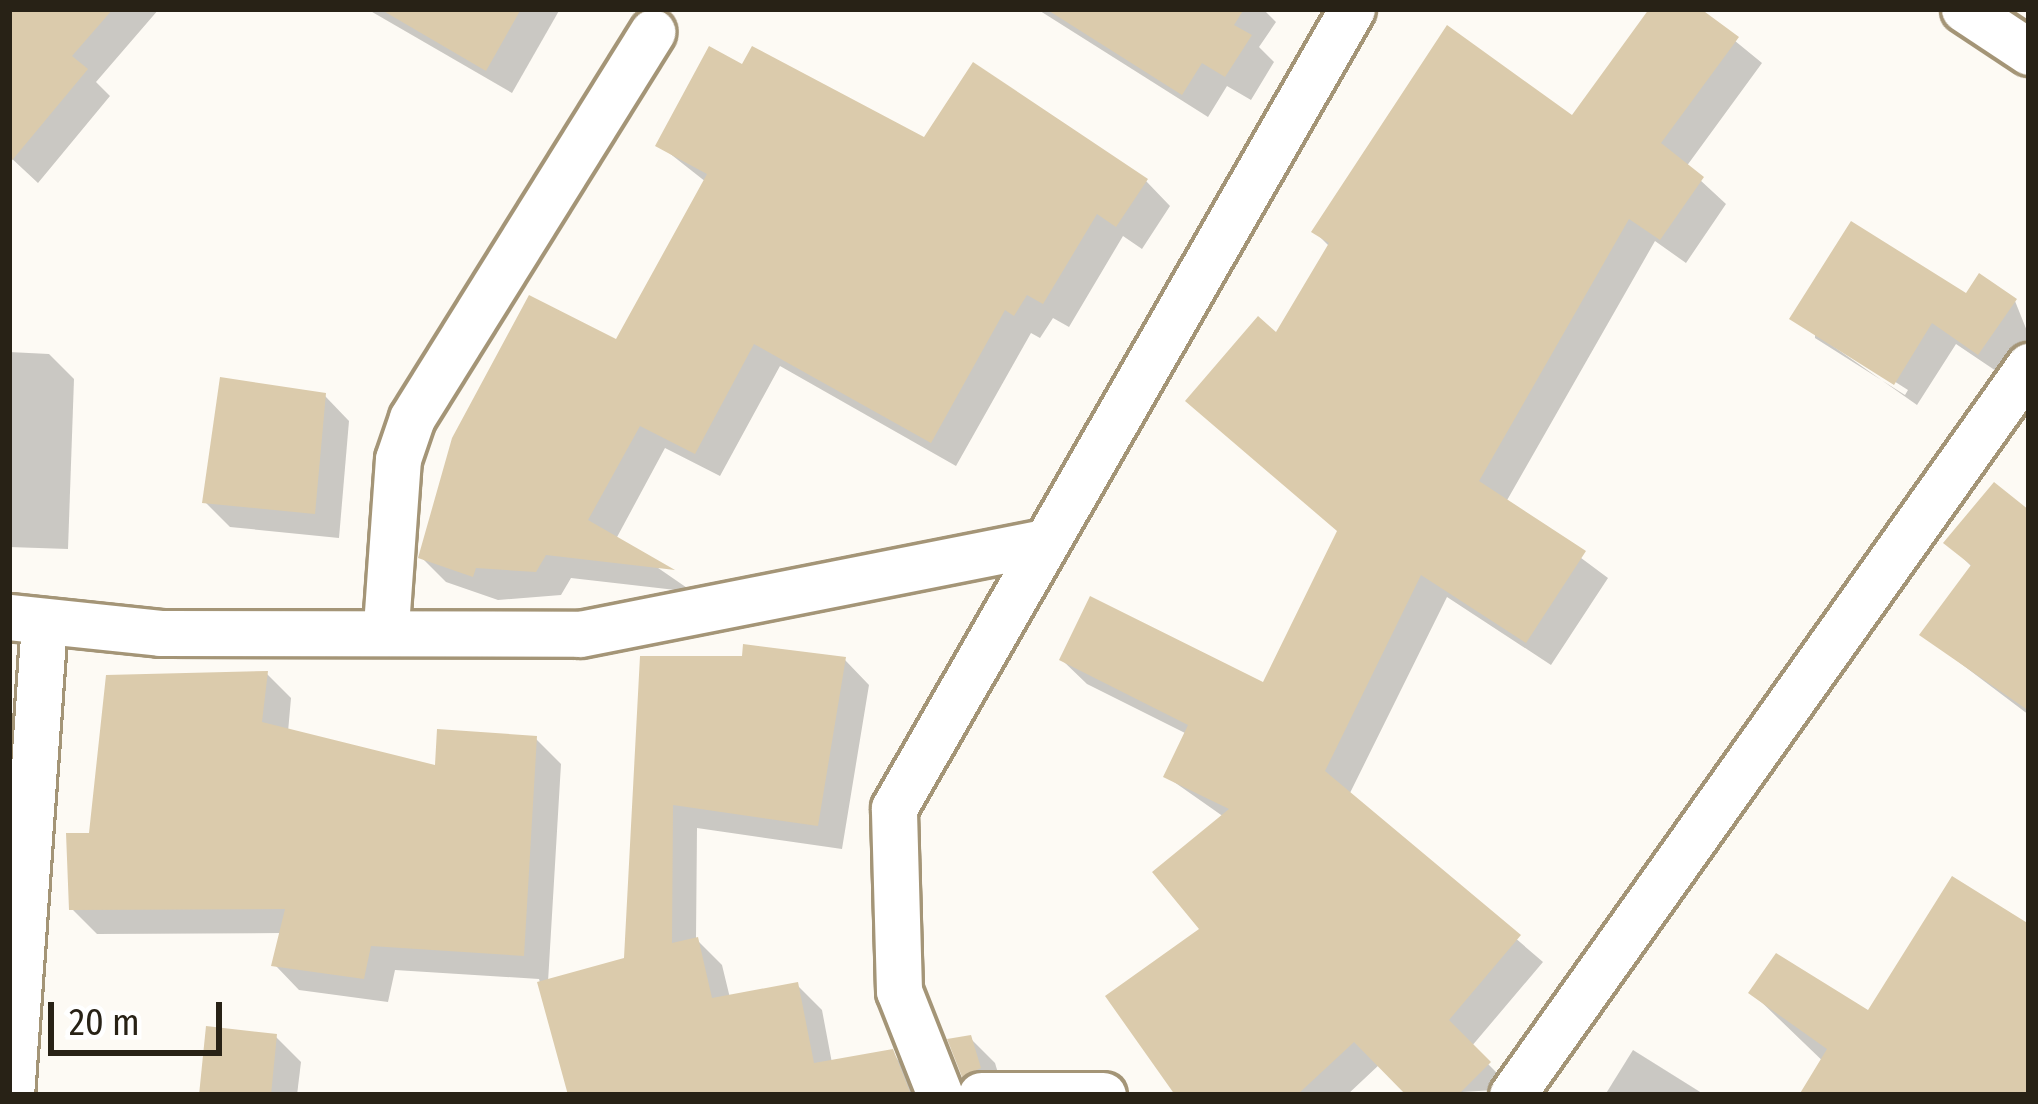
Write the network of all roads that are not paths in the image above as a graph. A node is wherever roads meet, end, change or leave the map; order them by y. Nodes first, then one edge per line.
1 (1352, 9) edge
2 (1964, 9) edge
3 (652, 32) dead end
4 (2029, 52) edge
5 (2029, 366) edge
6 (1038, 543) junction
7 (27, 620) edge
8 (386, 626) junction
9 (11, 1095) edge
10 (940, 1095) edge
11 (981, 1095) edge
12 (1103, 1095) edge
13 (1513, 1095) edge

1 - 6 street
2 - 4 street
3 - 8 street
5 - 13 street
6 - 8 street
6 - 10 street
7 - 8 street
7 - 9 street
11 - 12 street

